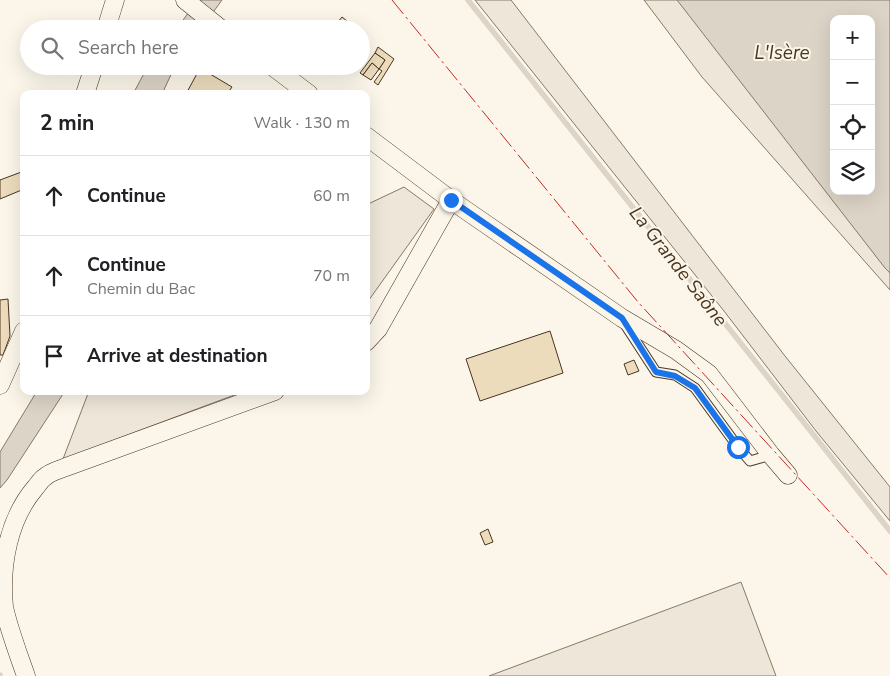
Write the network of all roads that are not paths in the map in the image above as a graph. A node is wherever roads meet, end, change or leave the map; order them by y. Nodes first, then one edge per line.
1 (116, 0) edge
2 (185, 0) edge
3 (109, 20) edge
4 (210, 20) edge
5 (91, 75) edge
6 (284, 75) edge
7 (86, 90) edge
8 (304, 90) edge
9 (370, 139) edge
10 (451, 200) junction
11 (622, 318) junction
12 (370, 338) edge
13 (20, 340) edge
14 (0, 385) edge
15 (264, 395) edge
16 (771, 455) junction
17 (788, 475) dead end
18 (26, 676) edge

1 - 3 street
2 - 4 street
5 - 7 street
6 - 8 street
9 - 10 street
10 - 11 street
10 - 12 street
11 - 16 street
11 - 16 lane
13 - 14 street
15 - 18 street
16 - 17 street

